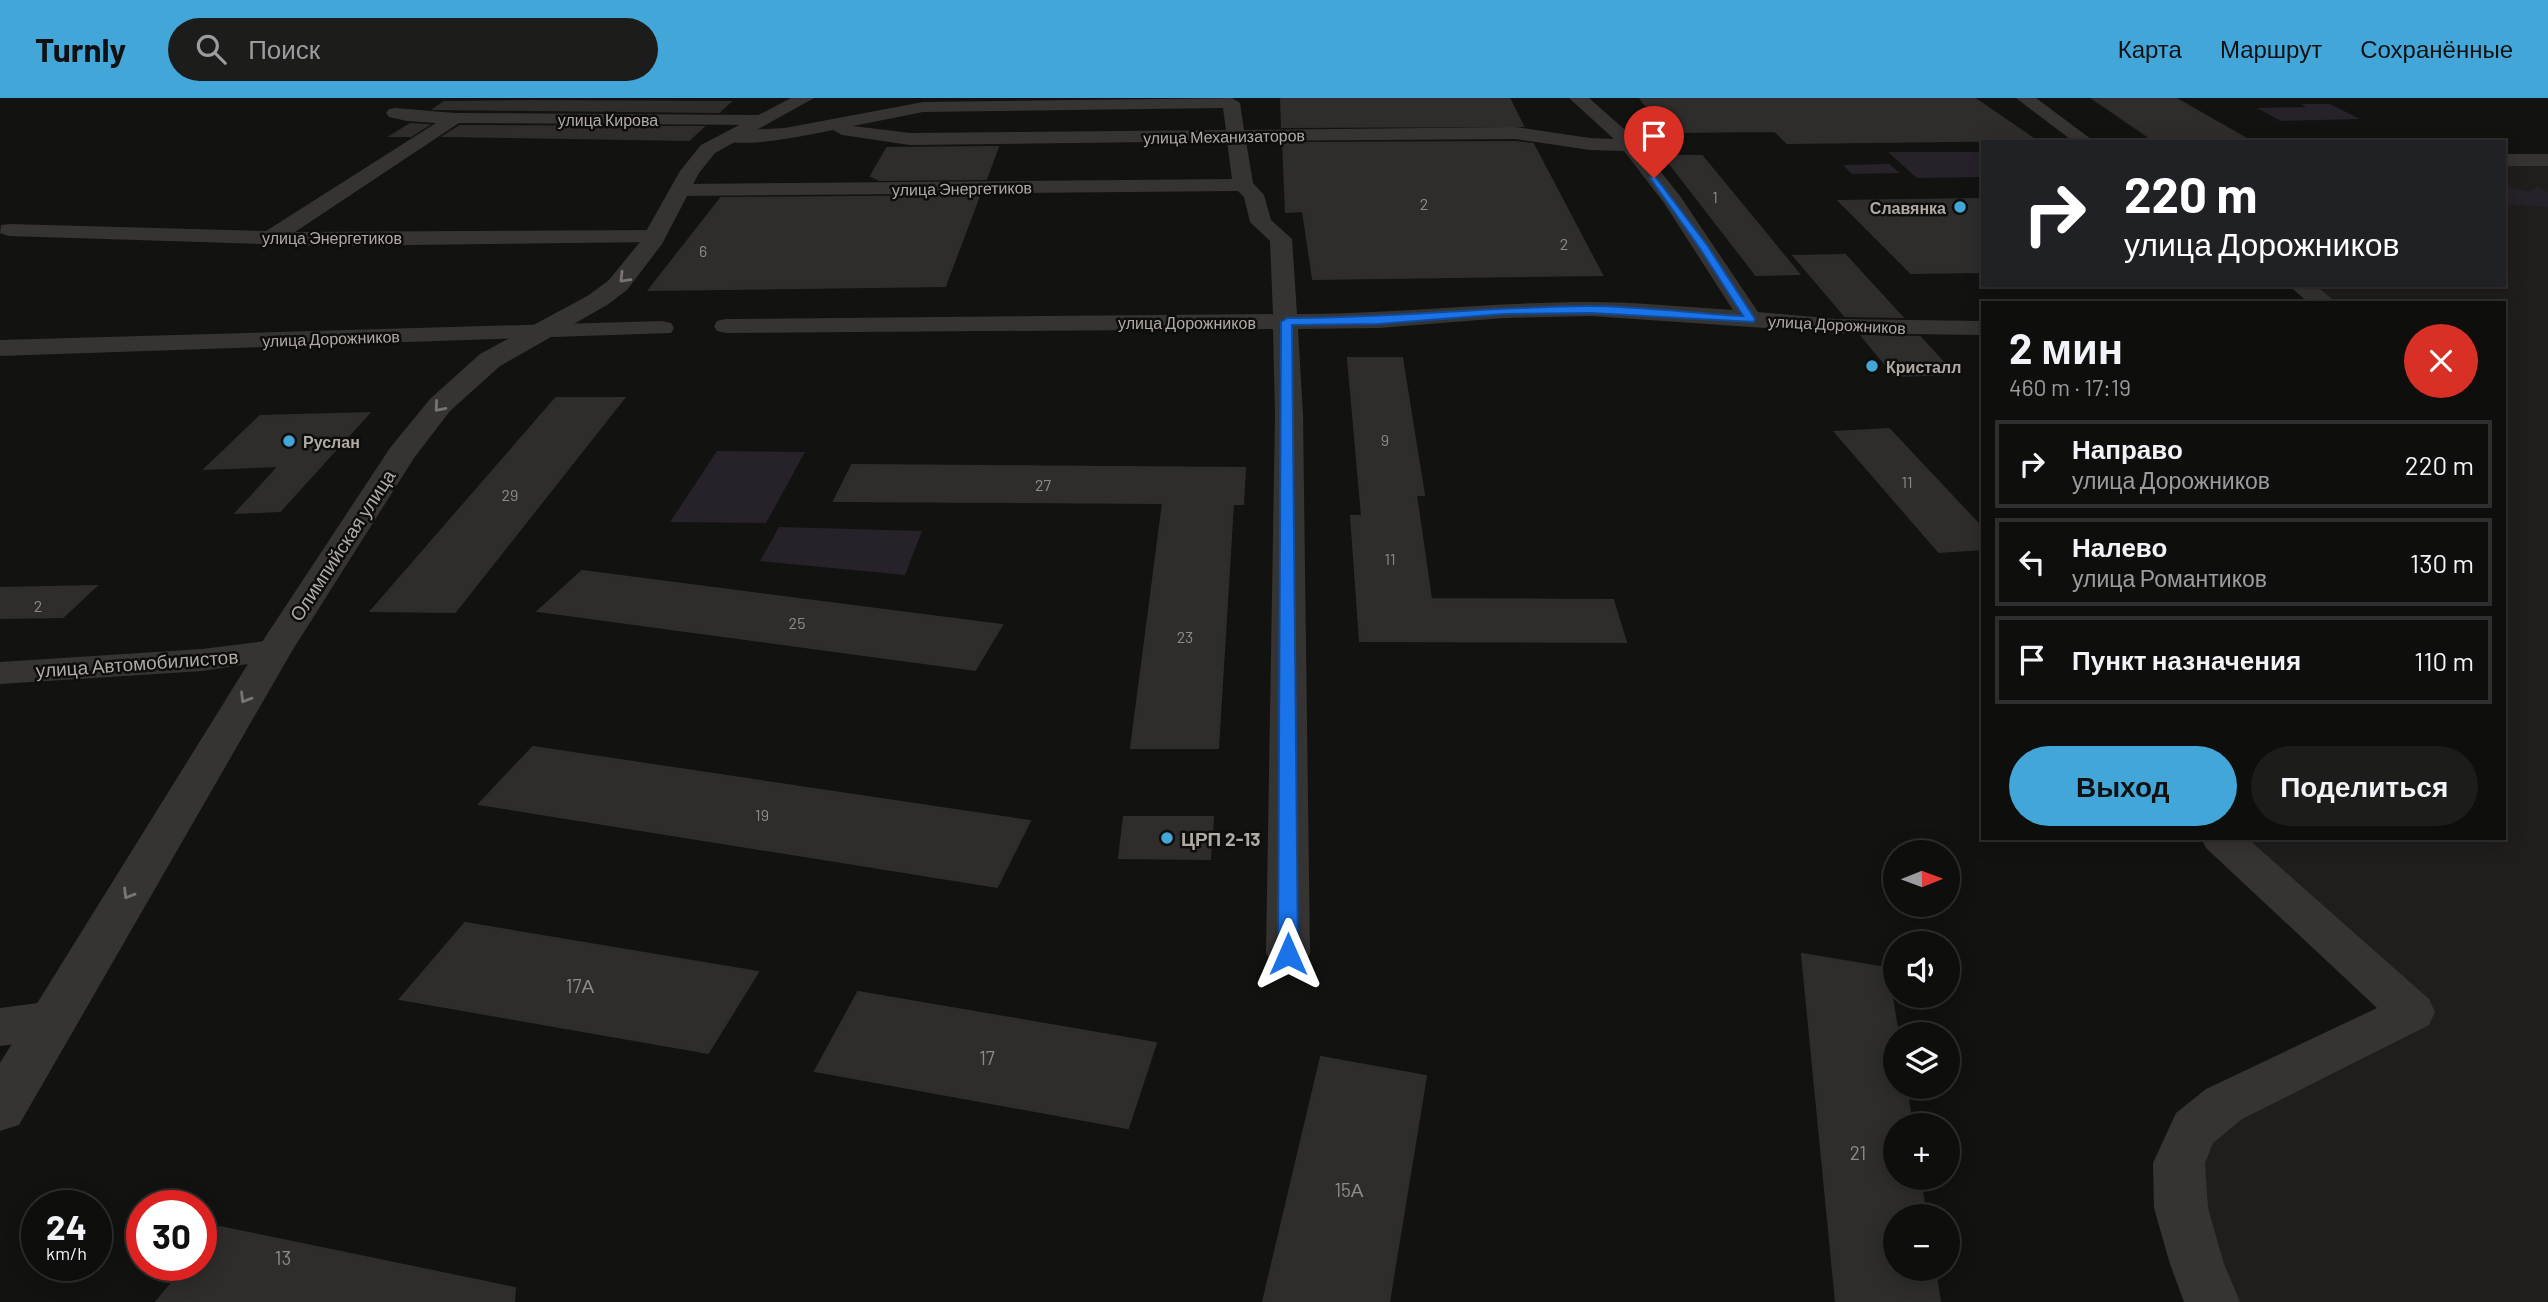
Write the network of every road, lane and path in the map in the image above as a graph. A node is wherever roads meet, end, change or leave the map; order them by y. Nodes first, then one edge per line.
1 (1578, 98) edge
2 (2025, 98) edge
3 (812, 112) edge
4 (395, 113) dead end
5 (455, 118) junction
6 (760, 120) junction
7 (1235, 136) junction
8 (728, 137) junction
9 (2083, 140) edge
10 (1629, 145) junction
11 (2506, 160) edge
12 (2548, 160) edge
13 (1243, 185) junction
14 (681, 190) junction
15 (9, 230) dead end
16 (655, 235) junction
17 (271, 238) junction
18 (2302, 287) edge
19 (2322, 301) edge
20 (1750, 319) junction
21 (1287, 322) junction
22 (726, 327) dead end
23 (662, 328) dead end
24 (1981, 328) edge
25 (540, 331) junction
26 (0, 348) edge
27 (274, 651) junction
28 (0, 673) edge
29 (2223, 840) edge
30 (1288, 954) dead end
31 (54, 1020) junction
32 (0, 1027) edge
33 (0, 1109) edge
34 (2212, 1302) edge

1 - 10 street
2 - 9 street
3 - 6 street, Олимпийская улица
3 - 7 street, улица Механизаторов
3 - 7 street
3 - 8 street
4 - 5 street, улица Кирова
5 - 6 street, улица Кирова
5 - 17 street
6 - 8 street, Олимпийская улица
7 - 10 street, улица Механизаторов
7 - 13 street
8 - 14 street, Олимпийская улица
10 - 20 street
11 - 12 street
13 - 14 street, улица Энергетиков
13 - 21 street
14 - 16 street, Олимпийская улица
15 - 17 street, улица Энергетиков
16 - 17 street, улица Энергетиков
16 -> 25 street, Олимпийская улица
18 - 19 street
20 - 21 street, улица Дорожников
20 - 24 street, улица Дорожников
21 - 22 street, улица Дорожников
21 - 30 street
23 - 25 street, улица Дорожников
25 - 26 street, улица Дорожников
25 -> 27 street, Олимпийская улица
27 - 28 street, улица Автомобилистов
27 -> 31 street, Олимпийская улица
29 - 34 street
31 - 32 street
31 - 33 street, Олимпийская улица

